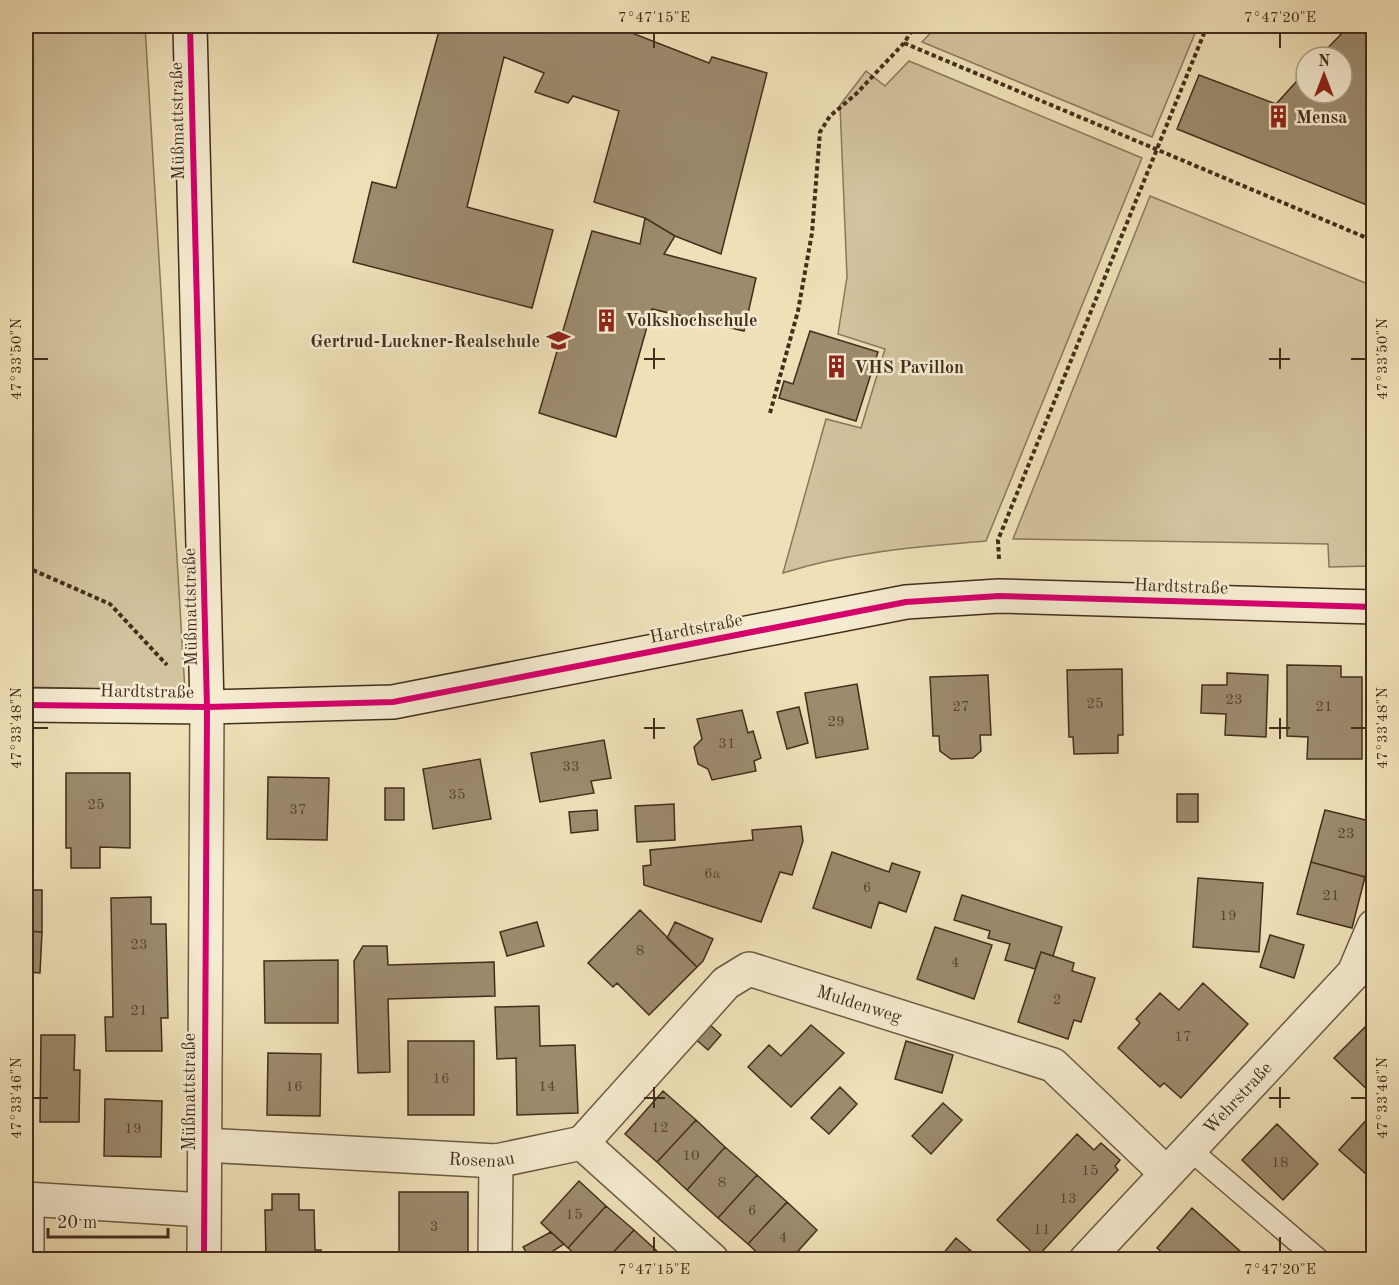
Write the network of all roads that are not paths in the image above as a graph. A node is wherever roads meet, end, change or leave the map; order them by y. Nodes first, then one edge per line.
1 (190, 26) edge
2 (1374, 607) edge
3 (26, 705) edge
4 (207, 707) junction
5 (1374, 926) edge
6 (582, 1143) junction
7 (204, 1145) junction
8 (1188, 1148) junction
9 (496, 1161) junction
10 (1165, 1172) junction
11 (26, 1200) edge
12 (203, 1210) junction
13 (27, 1260) edge
14 (204, 1260) edge
15 (495, 1260) edge
16 (712, 1260) edge
17 (1086, 1260) edge
18 (1319, 1260) edge

1 - 4 street, Müßmattstraße
2 - 4 street, Hardtstraße
3 - 4 street, Hardtstraße
4 - 7 street, Müßmattstraße
5 - 8 street, Wehrstraße
6 - 9 street, Rosenau
6 - 10 street, Muldenweg
6 - 16 street
7 - 9 street, Rosenau
7 - 12 street, Müßmattstraße
8 - 10 street, Wehrstraße
8 - 18 lane
9 - 15 street
10 - 17 street, Wehrstraße
11 - 12 street
11 - 13 street
12 - 14 street, Müßmattstraße

